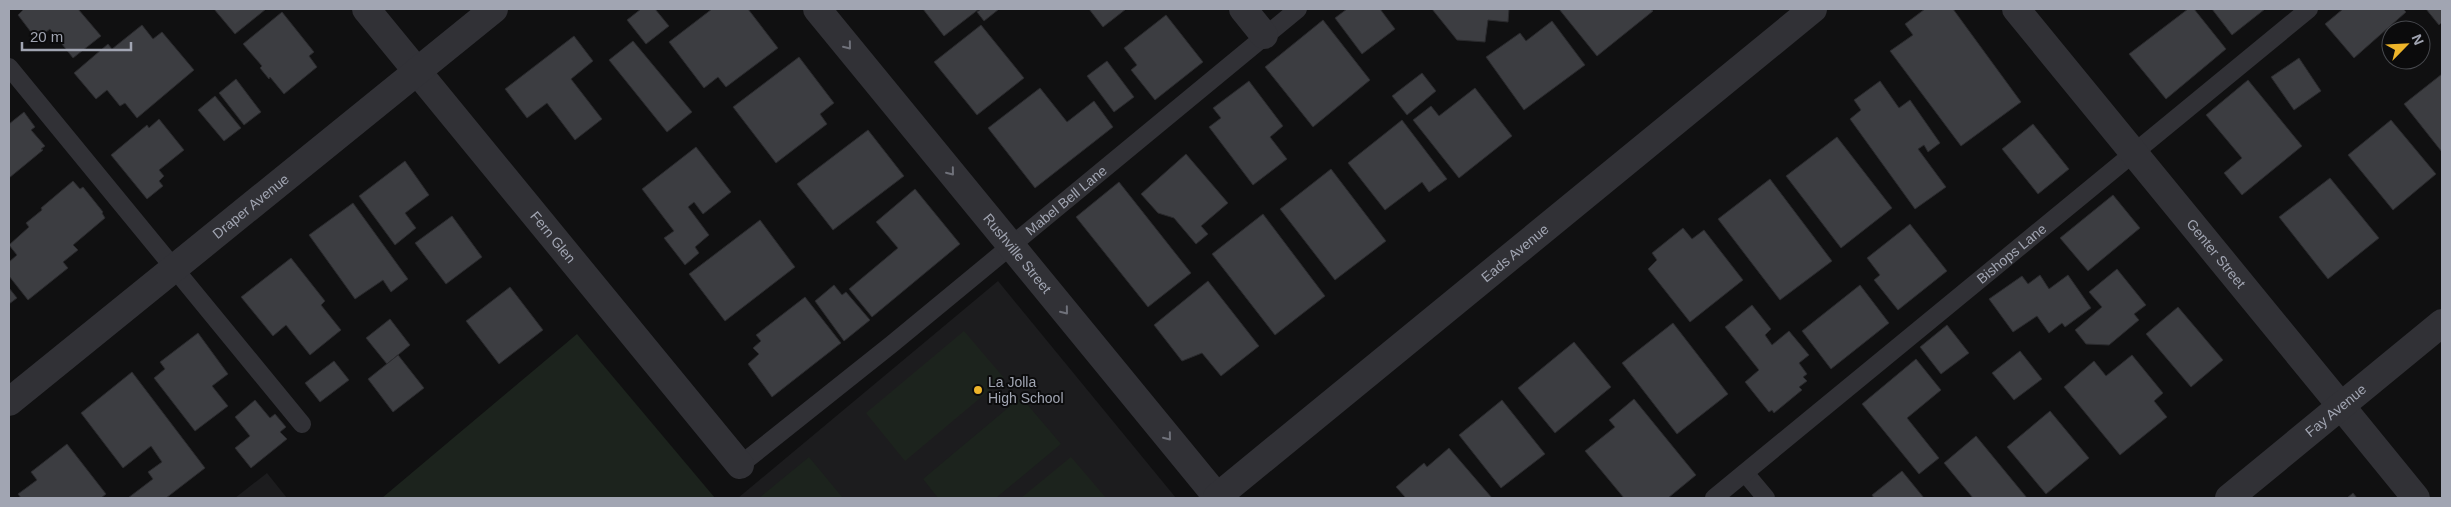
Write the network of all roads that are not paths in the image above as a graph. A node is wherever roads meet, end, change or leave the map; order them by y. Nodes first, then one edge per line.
1 (366, 9) edge
2 (494, 9) edge
3 (817, 9) edge
4 (1243, 9) edge
5 (1298, 9) edge
6 (1813, 9) edge
7 (2016, 9) edge
8 (2309, 9) edge
9 (1264, 35) junction
10 (9, 67) edge
11 (417, 71) junction
12 (2134, 152) junction
13 (1012, 246) junction
14 (175, 268) junction
15 (2442, 323) edge
16 (9, 402) edge
17 (2341, 406) junction
18 (302, 424) dead end
19 (740, 465) joint
20 (1745, 473) junction
21 (1217, 498) edge
22 (1714, 498) edge
23 (1766, 498) edge
24 (2229, 498) edge
25 (2416, 498) edge

1 - 11 street, Fern Glen
2 - 11 street, Draper Avenue
3 -> 13 street, Rushville Street
4 - 9 street
5 - 9 lane, Mabel Bell Lane
6 - 21 street, Eads Avenue
7 - 12 street, Genter Street
8 - 12 lane, Bishops Lane
9 - 13 lane, Mabel Bell Lane
10 - 14 lane
11 - 14 street, Draper Avenue
11 - 19 street, Fern Glen
12 - 17 street, Genter Street
12 - 20 lane, Bishops Lane
13 - 19 lane, Mabel Bell Lane
13 -> 21 street, Rushville Street
14 - 16 street, Draper Avenue
14 - 18 lane
15 - 17 street, Fay Avenue
17 - 24 street, Fay Avenue
17 - 25 street, Genter Street
20 - 22 lane, Bishops Lane
20 - 23 lane

